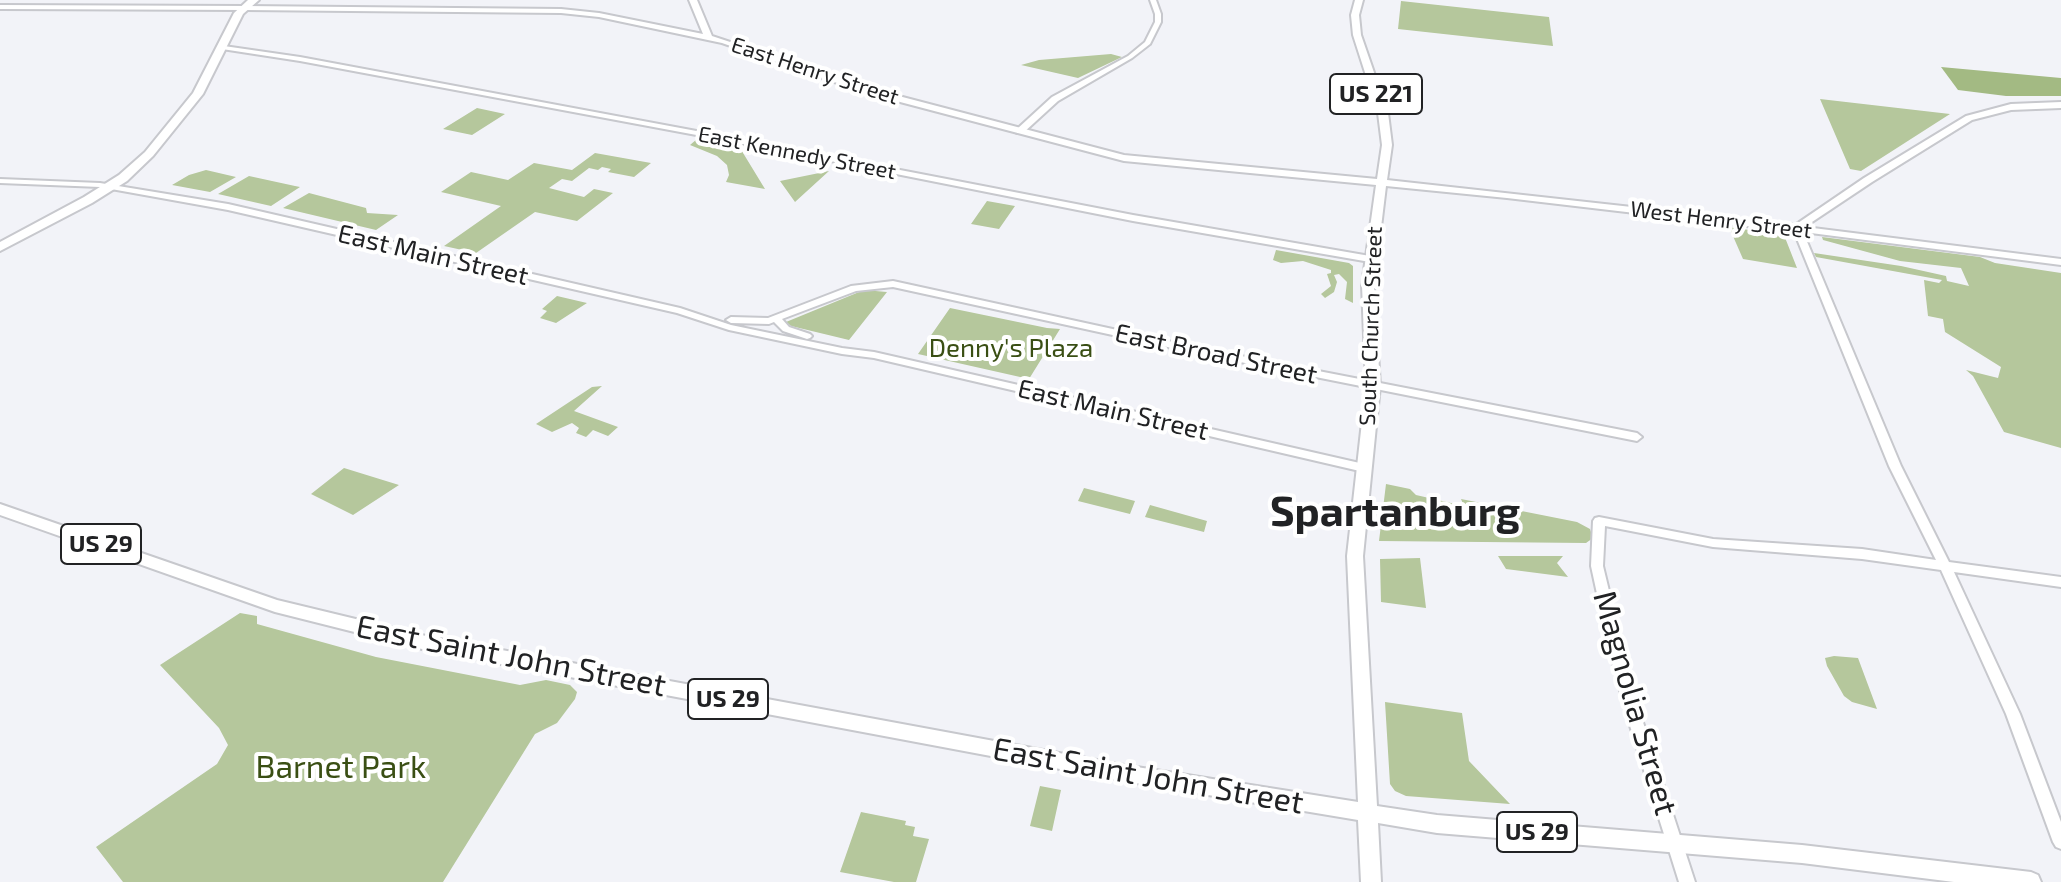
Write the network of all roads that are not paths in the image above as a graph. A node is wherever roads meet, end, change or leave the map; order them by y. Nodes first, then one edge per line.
1 (254, 0) edge
2 (693, 0) edge
3 (1153, 0) edge
4 (1359, 0) edge
5 (0, 7) edge
6 (245, 8) junction
7 (708, 37) junction
8 (224, 48) junction
9 (2061, 105) edge
10 (1020, 131) junction
11 (0, 181) edge
12 (1381, 182) junction
13 (105, 185) junction
14 (1797, 229) junction
15 (0, 240) edge
16 (0, 247) edge
17 (1370, 259) junction
18 (2061, 262) edge
19 (687, 313) junction
20 (776, 319) junction
21 (861, 352) junction
22 (1373, 386) junction
23 (1637, 437) dead end
24 (1364, 468) junction
25 (0, 509) edge
26 (1943, 562) junction
27 (2061, 574) edge
28 (2061, 582) edge
29 (1365, 813) junction
30 (2061, 842) edge
31 (1674, 843) junction
32 (1371, 882) edge
33 (1687, 882) edge
34 (2031, 882) edge

1 - 6 highway
2 - 7 main road
3 - 10 street
4 - 12 main road, South Church Street / US 221
5 - 6 street
6 - 7 main road, East Henry Street
6 - 8 highway
7 - 10 main road, East Henry Street
8 - 13 highway
8 - 17 street, East Kennedy Street
9 - 14 main road
10 - 12 main road, East Henry Street
11 - 13 street, East Main Street
12 - 14 main road, West Henry Street
12 - 17 main road, South Church Street / US 221
13 - 15 highway
13 - 16 highway
13 - 19 street, East Main Street
14 - 18 street, West Henry Street
14 - 26 street
17 - 22 main road, South Church Street / US 221
19 - 20 street, East Broad Street
19 - 21 street, East Main Street
20 - 21 street, East Main Street
20 - 22 street, East Broad Street
21 - 24 street, East Main Street
22 - 23 street, East Broad Street
22 - 24 main road, South Church Street / US 221
24 - 29 main road, US 221
25 - 29 main road, East Saint John Street / US 29
26 - 27 street
26 - 28 street
26 - 30 street
26 - 31 street, Magnolia Street
29 - 31 main road, US 29
29 - 32 main road, US 221
31 - 33 street, Magnolia Street
31 - 34 main road, US 29

